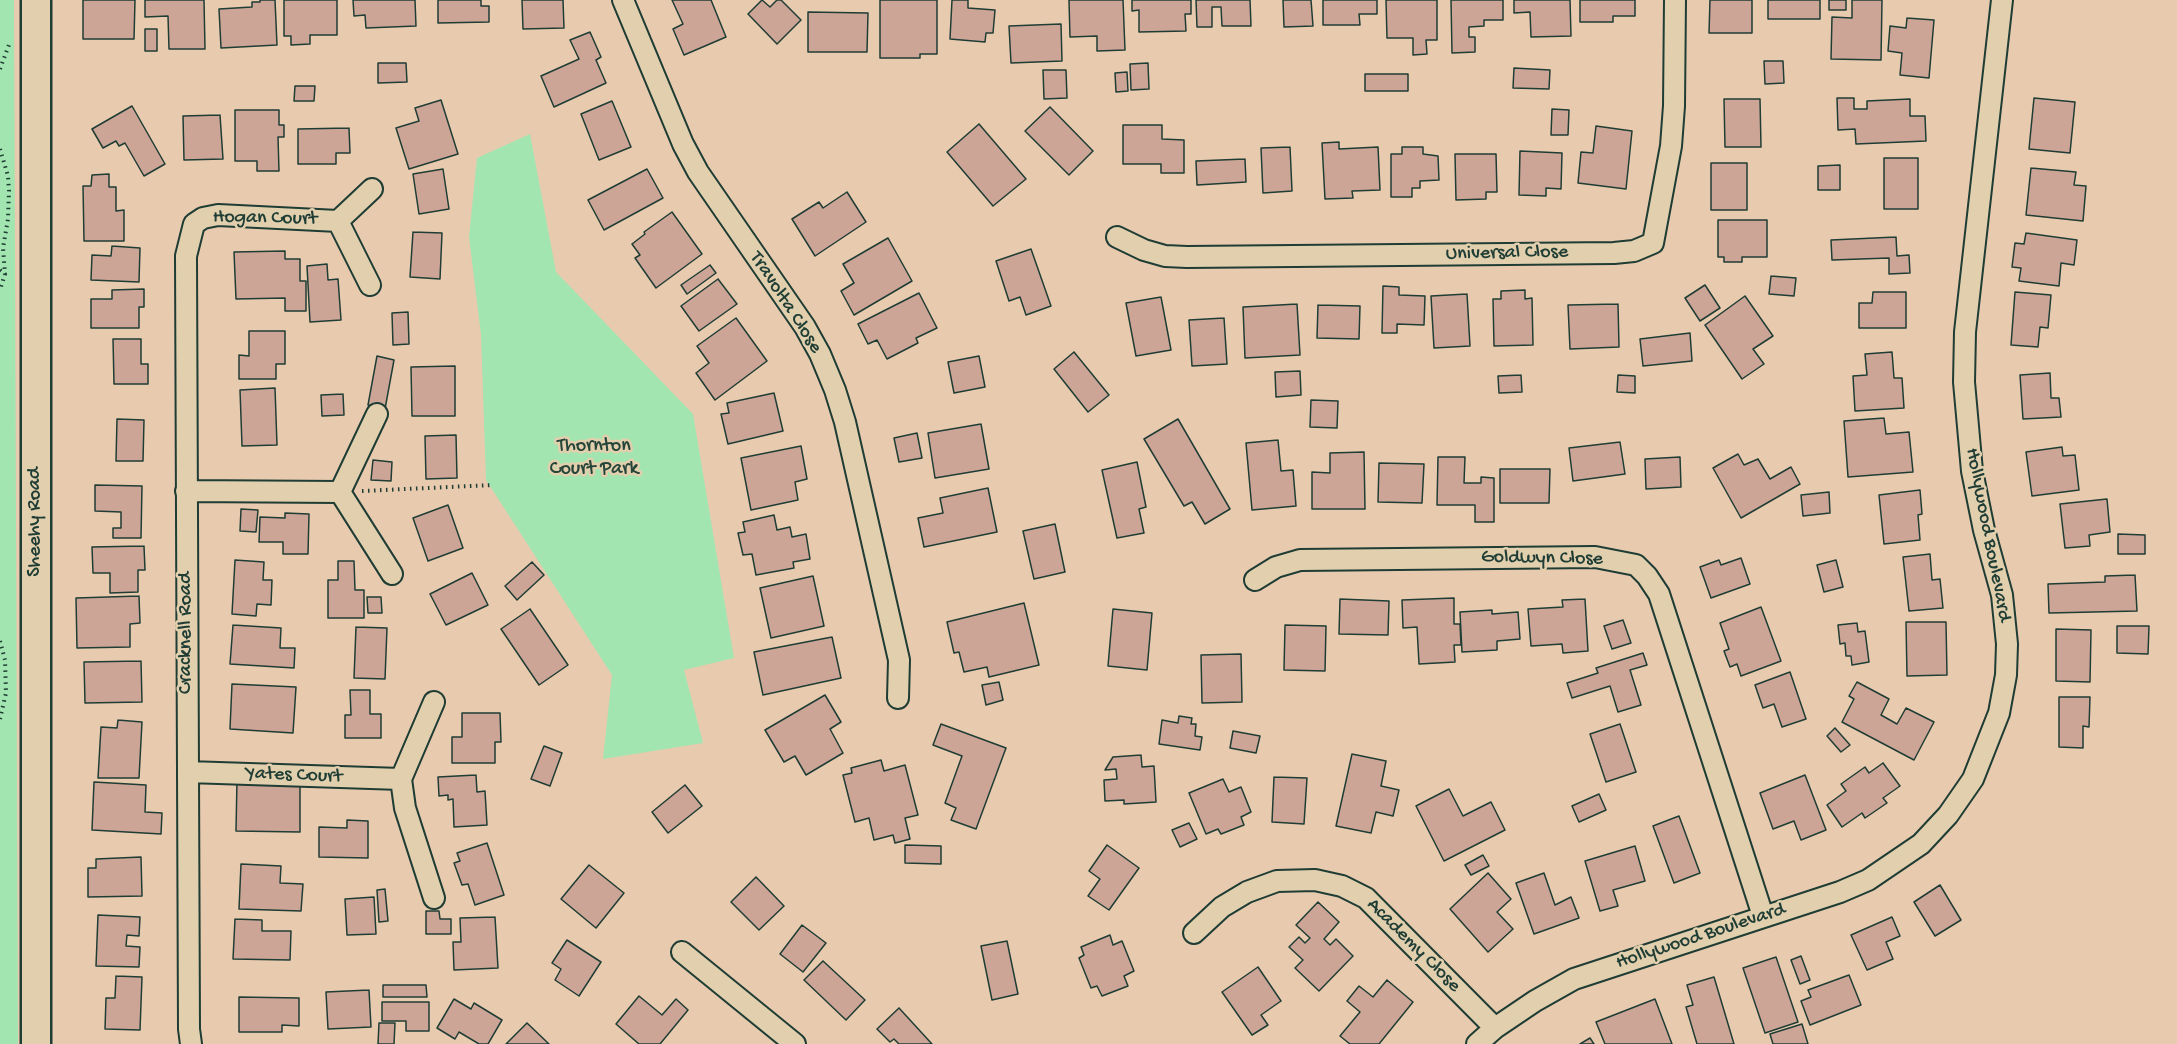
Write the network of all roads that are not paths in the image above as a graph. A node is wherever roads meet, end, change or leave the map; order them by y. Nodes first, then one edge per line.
1 (36, 0) edge
2 (623, 0) edge
3 (1676, 0) edge
4 (2002, 0) edge
5 (372, 189) dead end
6 (338, 221) junction
7 (194, 224) joint
8 (1117, 237) dead end
9 (370, 285) dead end
10 (377, 414) dead end
11 (186, 491) junction
12 (340, 492) junction
13 (392, 574) dead end
14 (1255, 580) dead end
15 (898, 698) dead end
16 (434, 702) dead end
17 (188, 772) junction
18 (400, 779) junction
19 (434, 898) dead end
20 (1763, 916) junction
21 (1194, 933) dead end
22 (682, 952) dead end
23 (1495, 1028) junction
24 (36, 1044) edge
25 (191, 1044) edge
26 (795, 1044) edge
27 (1477, 1044) edge

1 - 24 street, Sheehy Road
2 - 15 street, Travolta Close
3 - 8 street, Universal Close
4 - 20 street, Hollywood Boulevard
5 - 6 street
6 - 7 street, Hogan Court
6 - 9 street
7 - 11 street, Cracknell Road
10 - 12 street
11 - 12 street
11 - 17 street, Cracknell Road
12 - 13 street
14 - 20 street, Goldwyn Close
16 - 18 street
17 - 18 street, Yates Court
17 - 25 street, Cracknell Road
18 - 19 street
20 - 23 street, Hollywood Boulevard
21 - 23 street, Academy Close
22 - 26 street
23 - 27 street, Hollywood Boulevard

